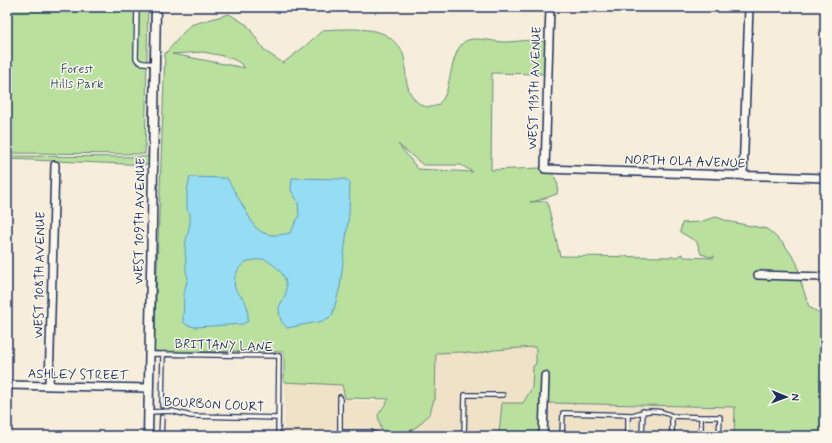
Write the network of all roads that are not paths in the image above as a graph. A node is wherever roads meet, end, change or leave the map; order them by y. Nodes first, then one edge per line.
1 (137, 7) edge
2 (156, 7) edge
3 (550, 7) edge
4 (749, 7) edge
5 (155, 62) junction
6 (55, 165) dead end
7 (545, 170) joint
8 (743, 176) junction
9 (825, 178) edge
10 (758, 275) dead end
11 (825, 277) edge
12 (150, 354) junction
13 (162, 354) junction
14 (545, 376) dead end
15 (7, 385) edge
16 (49, 386) junction
17 (149, 388) junction
18 (503, 395) dead end
19 (340, 397) dead end
20 (162, 406) dead end
21 (643, 411) junction
22 (149, 412) junction
23 (628, 415) junction
24 (672, 416) junction
25 (162, 417) dead end
26 (701, 417) junction
27 (278, 418) junction
28 (340, 434) edge
29 (148, 436) edge
30 (161, 436) edge
31 (278, 436) edge
32 (378, 436) edge
33 (464, 436) edge
34 (543, 436) edge
35 (562, 436) edge
36 (628, 436) edge
37 (642, 436) edge
38 (672, 436) edge
39 (701, 436) edge
40 (719, 436) edge

1 - 5 lane
2 - 5 street, WEST 109TH AVENUE
3 - 7 street, WEST 113TH AVENUE
4 - 8 street
5 - 12 street, WEST 109TH AVENUE
6 - 16 street, WEST 108TH AVENUE
7 - 8 street, NORTH OLA AVENUE
8 - 9 street, NORTH OLA AVENUE
10 - 11 street
12 - 13 lane, BRITTANY LANE
12 - 17 street, WEST 109TH AVENUE
13 - 20 lane, BRITTANY LANE
13 - 27 lane, BRITTANY LANE
14 - 34 street
15 - 16 street, ASHLEY STREET
16 - 17 street, ASHLEY STREET
17 - 22 street, WEST 109TH AVENUE
18 - 33 lane
19 - 28 lane
21 - 23 lane
21 - 24 lane
21 - 37 lane
22 - 27 lane, BOURBON COURT
22 - 29 street, WEST 109TH AVENUE
23 - 35 lane
23 - 36 lane
24 - 26 lane
24 - 38 lane
25 - 30 lane
26 - 39 lane
26 - 40 lane
27 - 31 lane, BRITTANY LANE
28 - 32 lane

